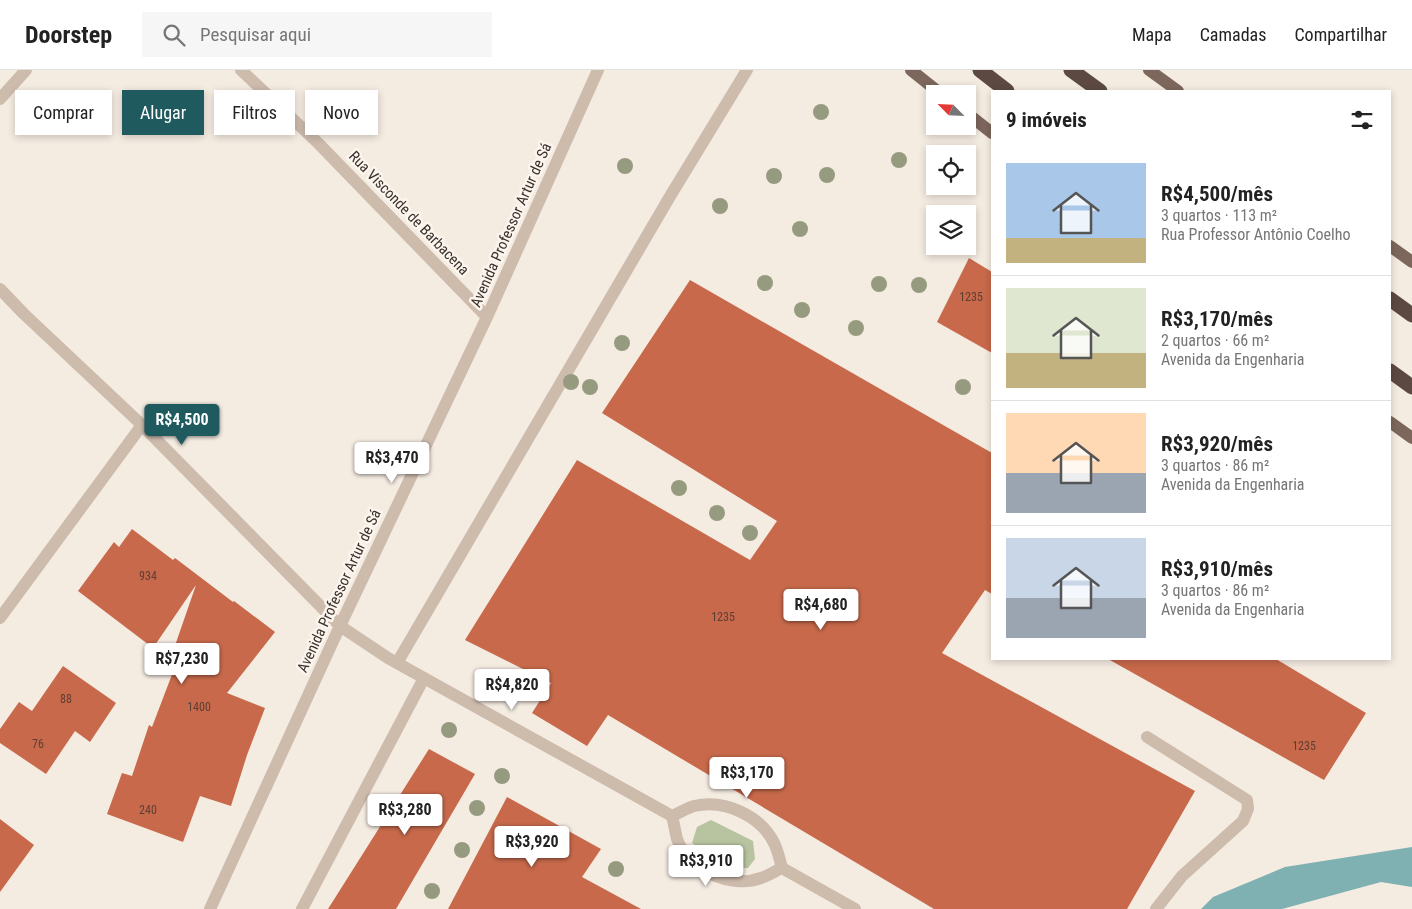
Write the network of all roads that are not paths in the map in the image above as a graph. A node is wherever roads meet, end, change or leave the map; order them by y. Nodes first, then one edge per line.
1 (26, 70) edge
2 (241, 70) edge
3 (598, 70) edge
4 (747, 70) edge
5 (911, 70) edge
6 (980, 70) edge
7 (1071, 70) edge
8 (1149, 70) edge
9 (930, 85) edge
10 (1006, 90) edge
11 (1099, 90) edge
12 (1177, 90) edge
13 (0, 99) edge
14 (976, 121) edge
15 (991, 133) edge
16 (1391, 247) edge
17 (1412, 262) edge
18 (0, 289) edge
19 (1391, 300) edge
20 (1412, 315) edge
21 (487, 317) junction
22 (1391, 373) edge
23 (1412, 387) edge
24 (1391, 423) edge
25 (142, 425) junction
26 (1412, 438) edge
27 (0, 618) edge
28 (340, 626) junction
29 (397, 663) junction
30 (424, 678) junction
31 (1147, 737) dead end
32 (672, 816) junction
33 (782, 868) junction
34 (210, 909) edge
35 (302, 909) edge
36 (855, 909) edge
37 (1156, 909) edge

1 - 13 street
2 - 21 street, Rua Visconde de Barbacena
3 - 21 street, Avenida Professor Artur de Sá
4 - 29 street
5 - 9 main road
6 - 10 highway
7 - 11 highway
8 - 12 main road
14 - 15 main road
16 - 17 main road
18 - 25 street
19 - 20 highway
21 - 28 street, Avenida Professor Artur de Sá
22 - 23 highway
24 - 26 main road
25 - 27 street
25 - 28 street
28 - 29 street
28 - 34 street, Avenida Professor Artur de Sá
29 - 30 street
30 - 32 street
30 - 35 street
31 - 37 street
32 - 33 street
32 - 33 street
33 - 36 street

